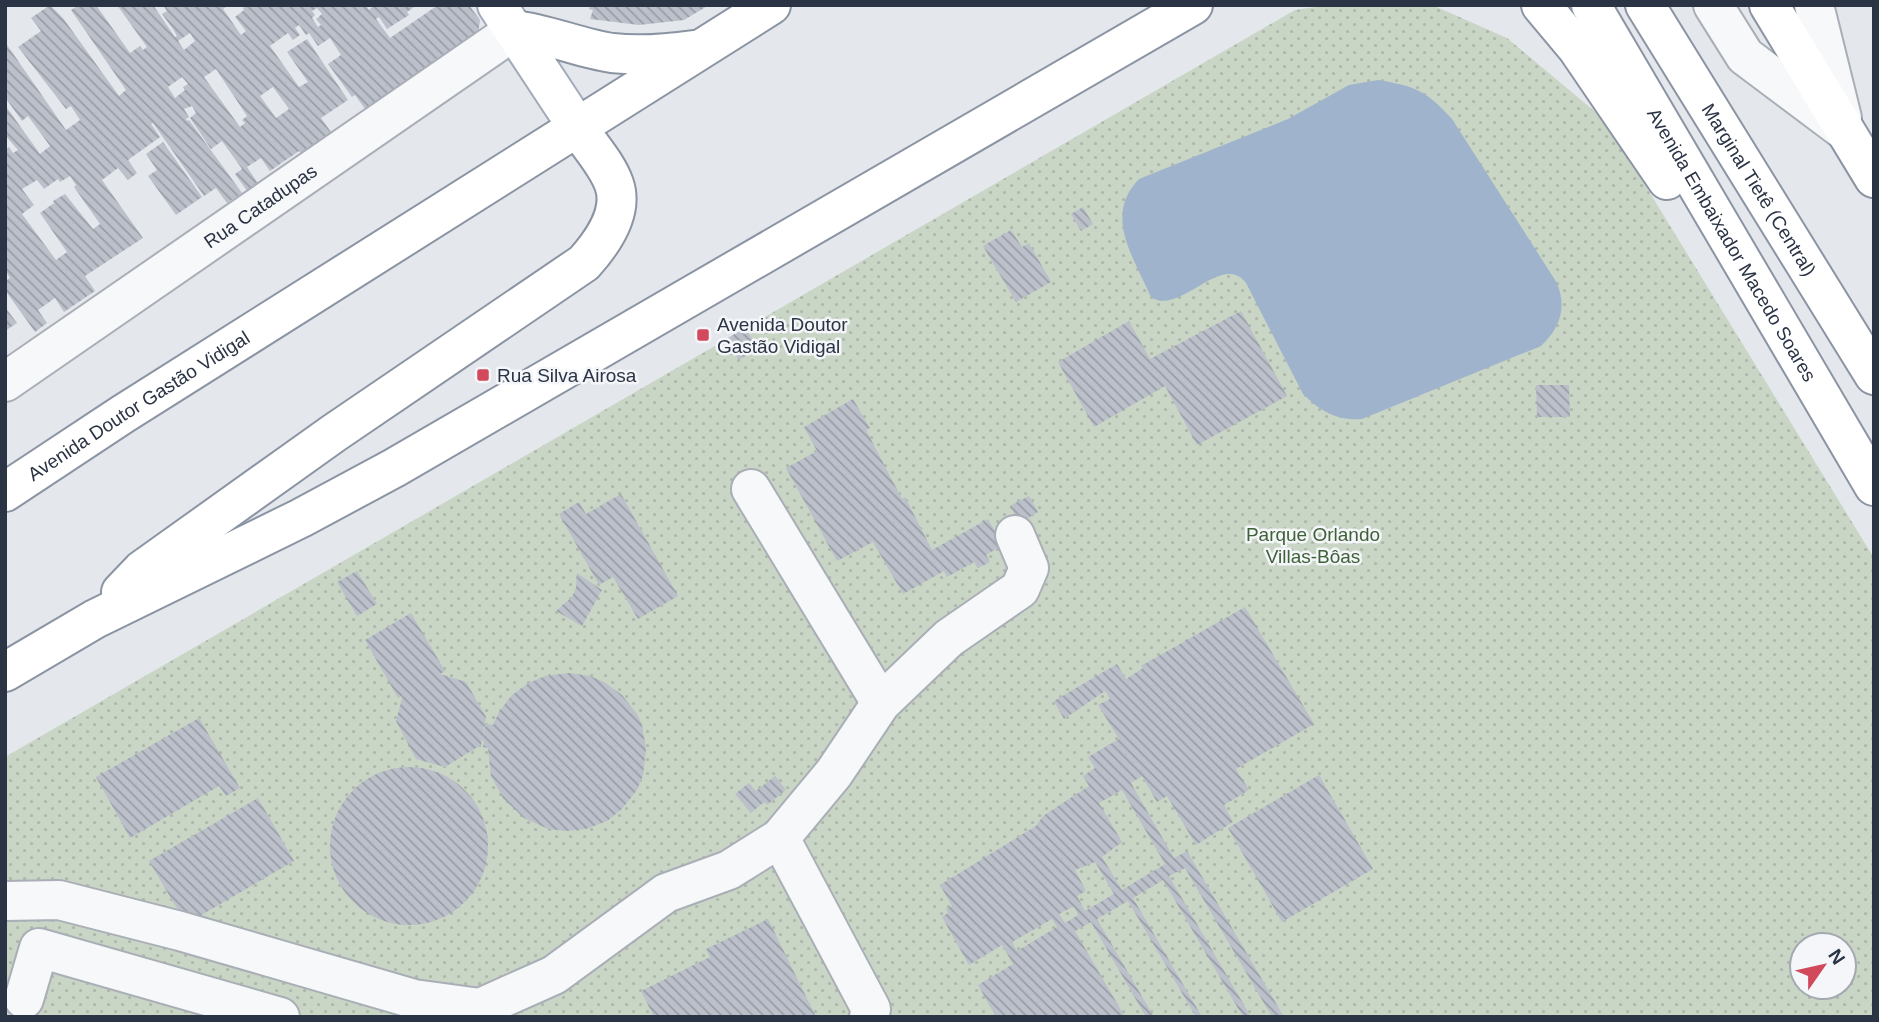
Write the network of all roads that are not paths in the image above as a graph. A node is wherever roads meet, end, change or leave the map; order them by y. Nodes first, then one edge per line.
1 (771, 5) edge
2 (1193, 5) edge
3 (1541, 5) edge
4 (1591, 5) edge
5 (1645, 5) edge
6 (1713, 5) edge
7 (1769, 5) edge
8 (1814, 5) edge
9 (506, 18) edge
10 (700, 49) junction
11 (578, 128) junction
12 (1844, 131) junction
13 (1874, 178) edge
14 (1746, 266) junction
15 (1868, 367) edge
16 (5, 382) edge
17 (1874, 403) edge
18 (1874, 485) edge
19 (751, 489) dead end
20 (5, 492) edge
21 (1016, 535) dead end
22 (96, 619) junction
23 (5, 672) edge
24 (881, 703) junction
25 (780, 838) junction
26 (5, 901) edge
27 (24, 999) dead end
28 (280, 1017) edge
29 (869, 1017) edge

1 - 10 main road, Avenida Doutor Gastão Vidigal
2 - 22 main road
3 - 14 main road
4 - 14 main road, Avenida Embaixador Macedo Soares
5 - 15 main road, Marginal Tietê (Central)
6 - 12 street
7 - 12 main road
8 - 12 street
9 - 10 main road
9 - 11 main road
9 - 16 street, Rua Catadupas
10 - 11 main road, Avenida Doutor Gastão Vidigal
11 - 20 main road, Avenida Doutor Gastão Vidigal
11 - 22 main road
12 - 13 main road
14 - 18 main road, Avenida Embaixador Macedo Soares
15 - 17 main road, Marginal Tietê (Central)
19 - 24 street
21 - 24 street
22 - 23 main road
24 - 25 street
25 - 26 street
25 - 29 street
27 - 28 street

